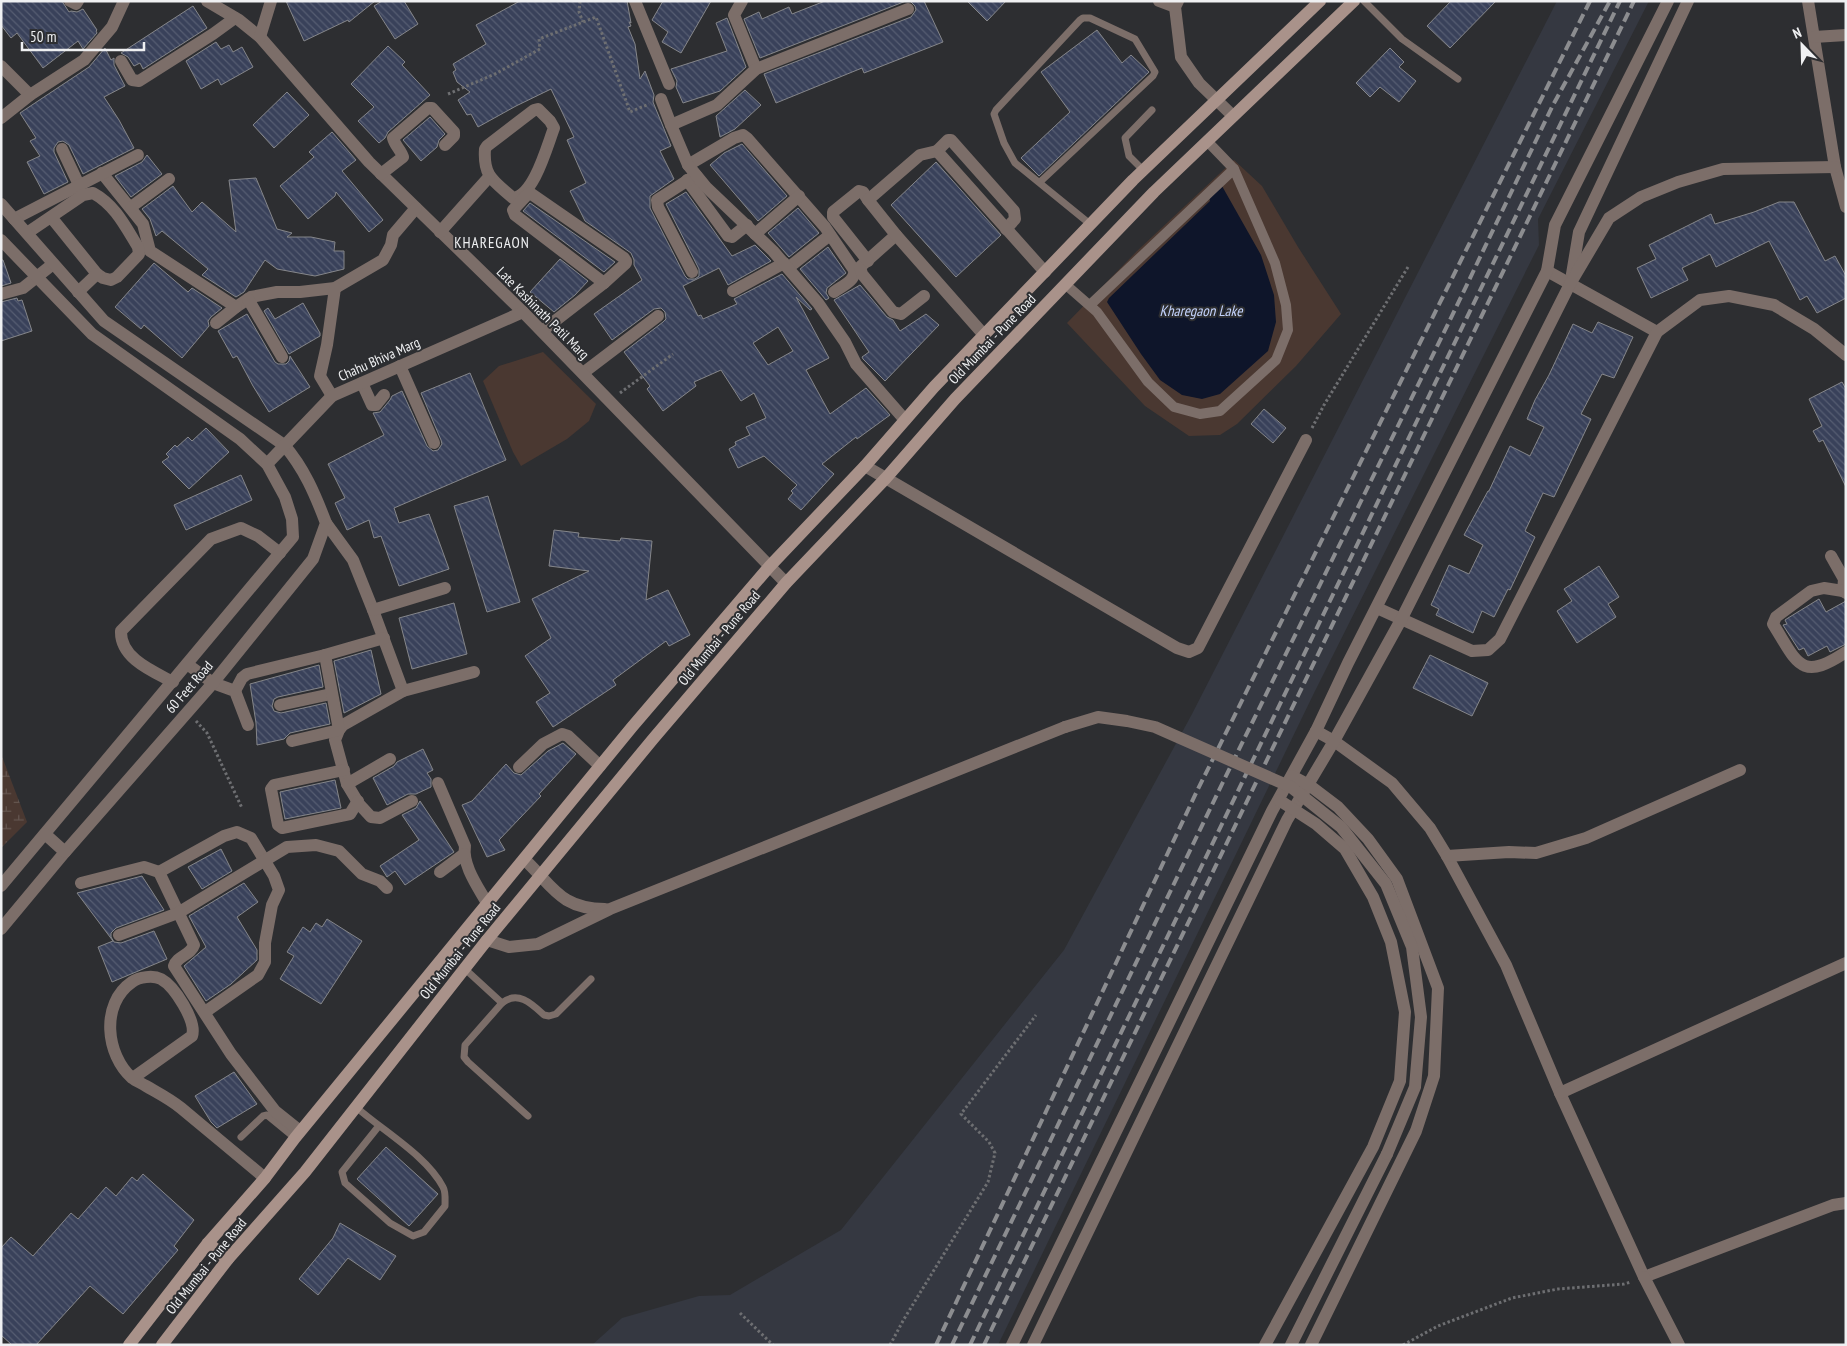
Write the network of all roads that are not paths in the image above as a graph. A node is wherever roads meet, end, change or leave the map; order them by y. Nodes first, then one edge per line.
1 (70, 1) edge
2 (78, 1) edge
3 (124, 1) edge
4 (208, 1) edge
5 (271, 1) edge
6 (636, 1) edge
7 (742, 1) edge
8 (1159, 1) edge
9 (1320, 1) edge
10 (1364, 1) edge
11 (1668, 1) edge
12 (1688, 1) edge
13 (1808, 1) edge
14 (1176, 4) edge
15 (1345, 4) edge
16 (908, 9) dead end
17 (235, 18) junction
18 (1846, 35) edge
19 (260, 37) junction
20 (1814, 37) junction
21 (121, 61) dead end
22 (1, 66) edge
23 (756, 69) junction
24 (1458, 79) dead end
25 (669, 84) dead end
26 (30, 94) junction
27 (662, 99) road end
28 (1216, 100) junction
29 (1152, 110) dead end
30 (2, 116) edge
31 (1233, 116) junction
32 (671, 125) junction
33 (1207, 141) junction
34 (445, 145) dead end
35 (62, 149) dead end
36 (936, 151) junction
37 (138, 155) dead end
38 (1835, 167) junction
39 (1234, 169) junction
40 (1143, 170) junction
41 (102, 173) junction
42 (690, 173) junction
43 (382, 174) junction
44 (489, 177) junction
45 (169, 179) dead end
46 (1040, 182) junction
47 (79, 185) junction
48 (800, 196) junction
49 (868, 200) junction
50 (1, 204) edge
51 (131, 207) junction
52 (1846, 207) edge
53 (416, 208) junction
54 (51, 217) junction
55 (14, 219) junction
56 (1090, 224) junction
57 (751, 229) junction
58 (1006, 229) junction
59 (440, 232) junction
60 (27, 233) junction
61 (830, 235) junction
62 (896, 235) junction
63 (1, 240) edge
64 (868, 260) junction
65 (53, 264) junction
66 (786, 266) junction
67 (1547, 271) junction
68 (692, 272) dead end
69 (1045, 272) junction
70 (97, 274) junction
71 (37, 278) junction
72 (604, 283) junction
73 (1065, 284) junction
74 (1570, 284) junction
75 (334, 288) junction
76 (733, 291) dead end
77 (78, 292) junction
78 (834, 292) dead end
79 (1, 294) edge
80 (924, 296) dead end
81 (248, 299) junction
82 (1090, 305) junction
83 (236, 306) junction
84 (523, 312) junction
85 (658, 316) dead end
86 (216, 323) dead end
87 (542, 331) junction
88 (1657, 332) junction
89 (984, 335) junction
90 (1846, 355) edge
91 (282, 358) dead end
92 (400, 366) junction
93 (583, 373) junction
94 (362, 383) junction
95 (332, 396) junction
96 (384, 396) dead end
97 (906, 420) junction
98 (1306, 440) road end
99 (434, 444) dead end
100 (284, 445) junction
101 (267, 464) junction
102 (865, 466) junction
103 (886, 478) junction
104 (326, 523) junction
105 (280, 553) junction
106 (1831, 556) dead end
107 (769, 567) junction
108 (786, 583) junction
109 (444, 588) dead end
110 (1844, 592) edge
111 (1377, 608) junction
112 (373, 610) junction
113 (1402, 618) junction
114 (384, 638) junction
115 (1846, 652) edge
116 (325, 655) junction
117 (187, 664) junction
118 (474, 672) dead end
119 (173, 682) junction
120 (213, 684) junction
121 (235, 691) junction
122 (403, 691) junction
123 (331, 694) junction
124 (280, 705) dead end
125 (248, 725) dead end
126 (339, 730) junction
127 (1316, 731) junction
128 (1334, 740) junction
129 (292, 741) dead end
130 (390, 759) dead end
131 (519, 766) dead end
132 (600, 766) junction
133 (344, 770) junction
134 (1740, 770) dead end
135 (1292, 776) junction
136 (438, 783) dead end
137 (348, 784) junction
138 (1309, 785) junction
139 (1324, 796) junction
140 (1278, 800) junction
141 (412, 801) dead end
142 (358, 802) junction
143 (1294, 809) junction
144 (1308, 818) junction
145 (45, 834) junction
146 (65, 852) junction
147 (464, 854) junction
148 (1448, 856) junction
149 (524, 859) junction
150 (264, 861) junction
151 (159, 872) junction
152 (440, 872) dead end
153 (541, 874) junction
154 (81, 883) dead end
155 (1, 886) edge
156 (387, 888) dead end
157 (487, 904) junction
158 (610, 908) junction
159 (178, 913) junction
160 (1, 929) edge
161 (119, 935) dead end
162 (487, 940) junction
163 (1846, 963) edge
164 (465, 969) junction
165 (591, 979) dead end
166 (502, 1003) junction
167 (205, 1012) junction
168 (133, 1078) junction
169 (1560, 1093) junction
170 (356, 1107) junction
171 (528, 1116) dead end
172 (378, 1126) junction
173 (298, 1134) junction
174 (241, 1137) dead end
175 (265, 1178) junction
176 (1846, 1203) edge
177 (208, 1243) junction
178 (228, 1259) junction
179 (1644, 1277) junction
180 (129, 1345) edge
181 (162, 1345) edge
182 (1012, 1345) edge
183 (1033, 1345) edge
184 (1265, 1345) edge
185 (1291, 1345) edge
186 (1311, 1345) edge
187 (1679, 1345) edge

1 - 2 street
3 - 26 street
4 - 17 street, Late Kashinath Patil Marg
5 - 19 street
6 - 25 street
7 - 23 street
8 - 14 street
9 - 28 main road, Old Mumbai - Pune Road
10 - 24 lane
11 - 67 street
12 - 74 street
13 - 20 street
14 - 28 street
15 - 31 main road, Old Mumbai - Pune Road
16 - 23 street
17 - 19 street, Late Kashinath Patil Marg
17 - 21 street
18 - 20 street
19 - 43 street, Late Kashinath Patil Marg
20 - 38 street
22 - 26 street
23 - 32 street
26 - 30 street
27 - 32 street
28 - 31 street
28 - 40 main road, Old Mumbai - Pune Road
29 - 40 lane
31 - 33 main road, Old Mumbai - Pune Road
32 - 42 street
33 - 39 street
33 - 73 main road, Old Mumbai - Pune Road
34 - 43 street
35 - 47 street
36 - 49 street
36 - 58 street
36 - 58 street
37 - 41 street
38 - 52 street
38 - 74 street
39 - 82 street
39 - 82 street
40 - 56 main road, Old Mumbai - Pune Road
41 - 47 street
41 - 51 street
42 - 48 street
42 - 57 street
42 - 57 street
42 - 68 street
43 - 53 street, Late Kashinath Patil Marg
44 - 44 street
44 - 59 street
45 - 51 street
46 - 46 lane
46 - 56 lane
47 - 55 street
48 - 57 street
48 - 61 street
49 - 62 street
49 - 64 street
50 - 55 street
51 - 83 street
53 - 59 street, Late Kashinath Patil Marg
53 - 75 street
54 - 60 street
54 - 70 street
54 - 70 street
55 - 60 street
56 - 69 main road, Old Mumbai - Pune Road
57 - 66 street
58 - 69 street
59 - 84 street, Late Kashinath Patil Marg
60 - 65 street
61 - 66 street
61 - 78 street
62 - 64 street
62 - 89 street
63 - 71 street, 60 Feet Road
64 - 80 street
65 - 71 street
65 - 77 street
66 - 76 street
66 - 97 street
67 - 74 street
67 - 111 street
69 - 89 main road, Old Mumbai - Pune Road
70 - 77 street
71 - 79 street
71 - 101 street, 60 Feet Road
72 - 72 street
72 - 87 street
73 - 82 street
73 - 103 main road, Old Mumbai - Pune Road
74 - 88 street
74 - 113 street
75 - 81 street
75 - 95 street
77 - 100 street
81 - 83 street
81 - 91 street
83 - 86 street
84 - 87 street, Late Kashinath Patil Marg
84 - 92 street, Chahu Bhiva Marg
85 - 93 street
87 - 93 street, Late Kashinath Patil Marg
88 - 90 street
88 - 113 street
89 - 97 main road, Old Mumbai - Pune Road
92 - 94 street, Chahu Bhiva Marg
92 - 99 street
93 - 107 street, Late Kashinath Patil Marg
94 - 95 street, Chahu Bhiva Marg
94 - 96 street
95 - 100 street, Chahu Bhiva Marg
97 - 102 main road, Old Mumbai - Pune Road
98 - 103 street
100 - 101 street, Chahu Bhiva Marg
100 - 104 street
101 - 105 street, 60 Feet Road
102 - 103 street
102 - 107 main road, Old Mumbai - Pune Road
103 - 108 main road, Old Mumbai - Pune Road
104 - 112 street
104 - 120 street, 60 Feet Road
105 - 117 street, 60 Feet Road
105 - 119 street
106 - 110 street
107 - 108 street, Late Kashinath Patil Marg
107 - 132 main road, Old Mumbai - Pune Road
108 - 153 main road, Old Mumbai - Pune Road
109 - 112 street
110 - 115 street
111 - 113 street
111 - 127 street
112 - 114 street
113 - 128 street
114 - 116 street
114 - 122 street
116 - 121 street
116 - 123 street
117 - 119 street, 60 Feet Road
117 - 120 street
118 - 122 street
119 - 145 street, 60 Feet Road
120 - 121 street
120 - 146 street, 60 Feet Road
121 - 125 street
122 - 126 street
123 - 124 street
123 - 126 street
126 - 129 street
126 - 133 street
127 - 128 street
127 - 135 street
128 - 138 street
128 - 148 street
130 - 137 street
131 - 132 street
132 - 149 main road, Old Mumbai - Pune Road
133 - 137 street
133 - 142 street
134 - 148 street
135 - 138 street
135 - 140 street
136 - 147 street
137 - 142 street
138 - 139 street
138 - 143 street
139 - 144 street
139 - 186 street
140 - 143 street
140 - 182 street
141 - 142 street
143 - 144 street
143 - 183 street
144 - 184 street
145 - 146 street
145 - 155 street, 60 Feet Road
146 - 160 street, 60 Feet Road
147 - 152 street
147 - 157 street
148 - 169 street
149 - 153 street
149 - 157 main road, Old Mumbai - Pune Road
150 - 151 street
150 - 156 street
150 - 159 street
150 - 167 street
151 - 154 street
151 - 159 street
153 - 158 street
153 - 162 main road, Old Mumbai - Pune Road
157 - 173 main road, Old Mumbai - Pune Road
158 - 162 street
158 - 185 street, bridge
159 - 161 street
159 - 167 street
162 - 164 main road, Old Mumbai - Pune Road
163 - 169 street
164 - 166 lane
164 - 170 main road, Old Mumbai - Pune Road
165 - 166 lane
166 - 171 lane
167 - 173 street
168 - 168 street
168 - 175 street
169 - 179 street
170 - 172 lane
170 - 178 main road, Old Mumbai - Pune Road
172 - 172 lane
173 - 174 lane
173 - 175 main road, Old Mumbai - Pune Road
175 - 177 main road, Old Mumbai - Pune Road
176 - 179 street
177 - 178 main road
177 - 180 main road, Old Mumbai - Pune Road
178 - 181 main road, Old Mumbai - Pune Road
179 - 187 street

